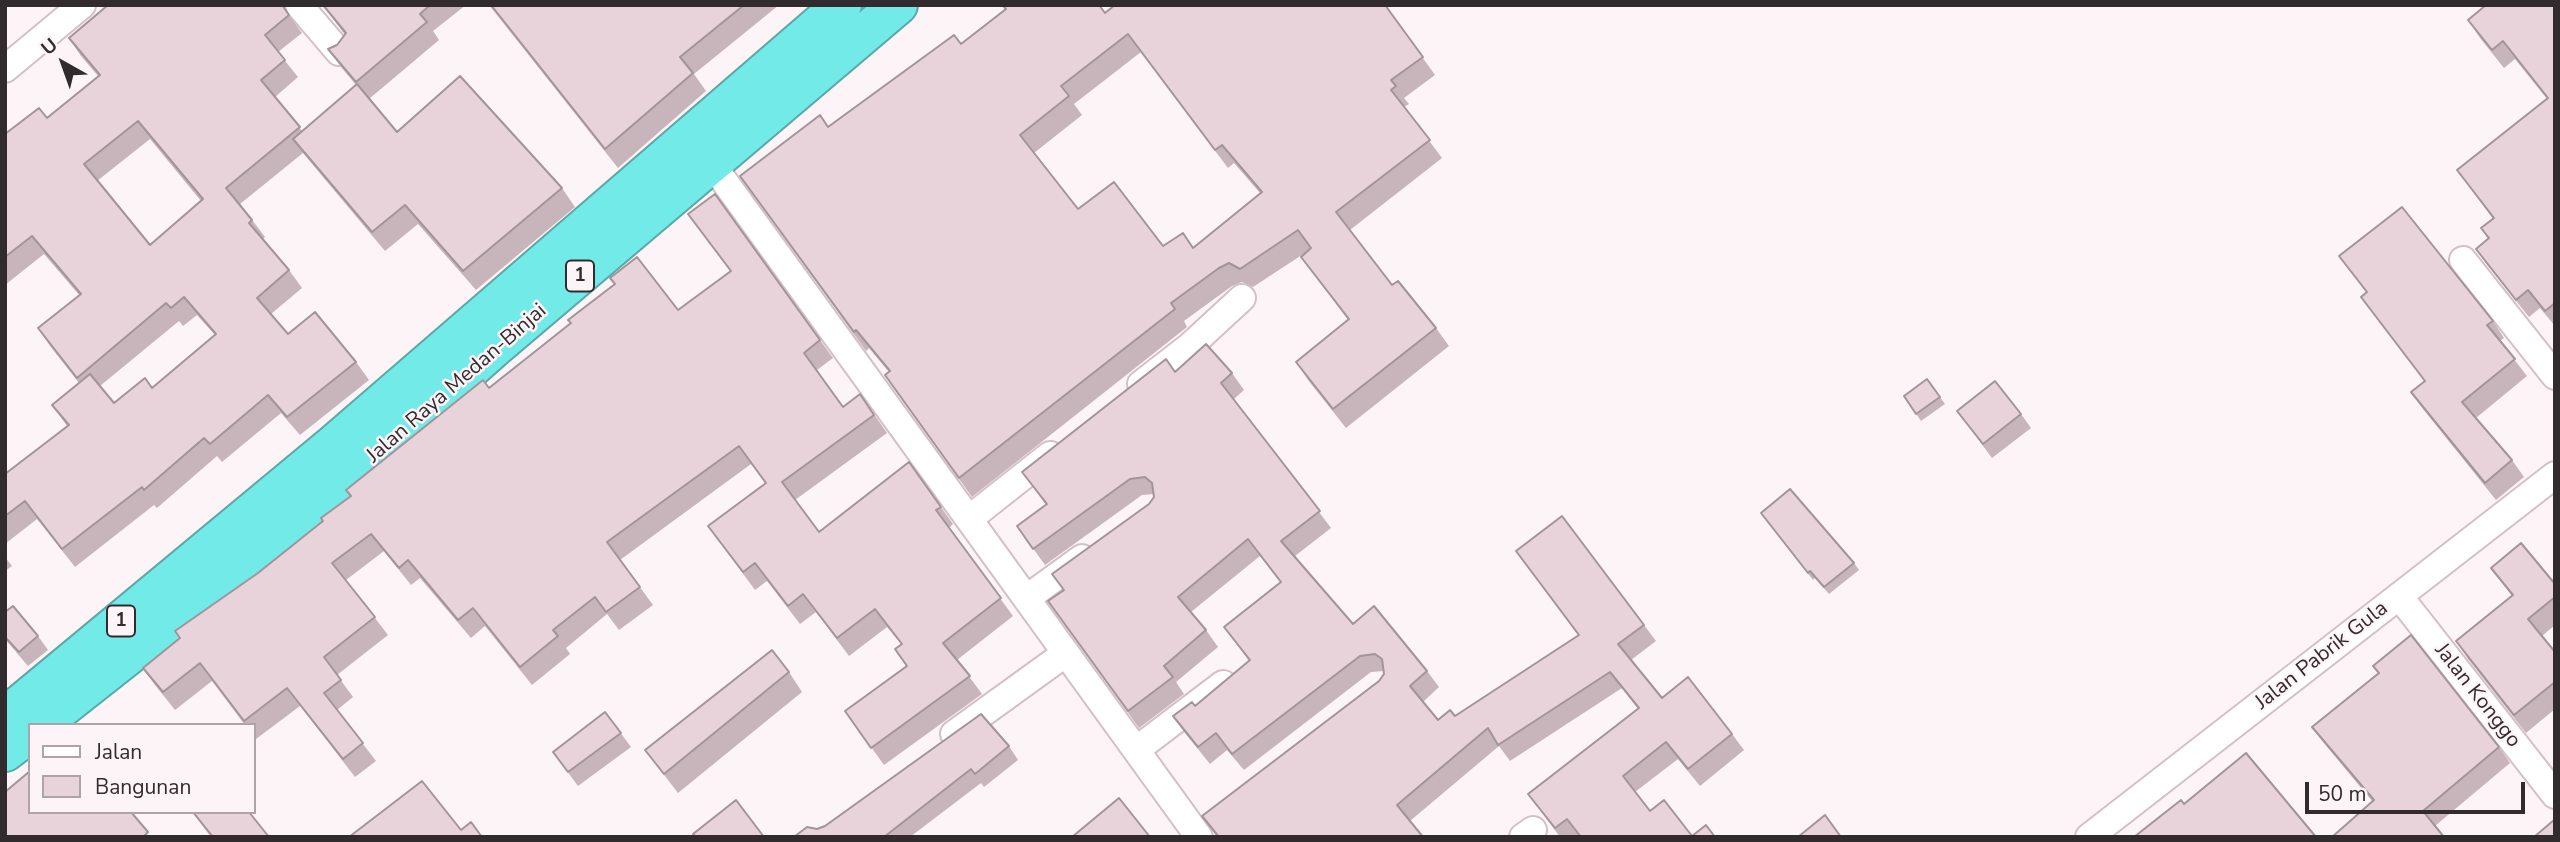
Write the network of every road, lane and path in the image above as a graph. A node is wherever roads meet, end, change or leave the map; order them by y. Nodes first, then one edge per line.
1 (82, 5) edge
2 (299, 5) edge
3 (842, 5) edge
4 (898, 5) edge
5 (339, 52) edge
6 (5, 69) edge
7 (701, 149) junction
8 (2463, 260) dead end
9 (1242, 298) dead end
10 (2555, 376) edge
11 (1124, 398) edge
12 (1068, 441) edge
13 (2555, 475) edge
14 (969, 519) junction
15 (1106, 541) edge
16 (2399, 596) junction
17 (1027, 598) junction
18 (1066, 653) junction
19 (1223, 684) edge
20 (5, 717) edge
21 (43, 723) edge
22 (28, 735) edge
23 (934, 748) edge
24 (1136, 750) junction
25 (5, 752) edge
26 (2555, 795) edge
27 (1215, 812) edge
28 (1196, 833) edge
29 (2089, 837) edge

1 - 6 street
2 - 5 street
3 - 7 highway, Jalan Raya Medan-Binjai / 1
4 - 7 highway, Jalan Raya Medan-Binjai / 1
7 - 14 street
7 - 20 highway, Jalan Raya Medan-Binjai / 1
7 - 21 highway, Jalan Raya Medan-Binjai / 1
8 - 10 street
9 - 11 street
12 - 14 street
13 - 16 street, Jalan Pabrik Gula
14 - 17 street
15 - 17 street
16 - 26 street, Jalan Konggo
16 - 29 street, Jalan Pabrik Gula
17 - 18 street
18 - 23 street
18 - 24 street
19 - 24 street
22 - 25 highway
24 - 28 street
27 - 28 street

